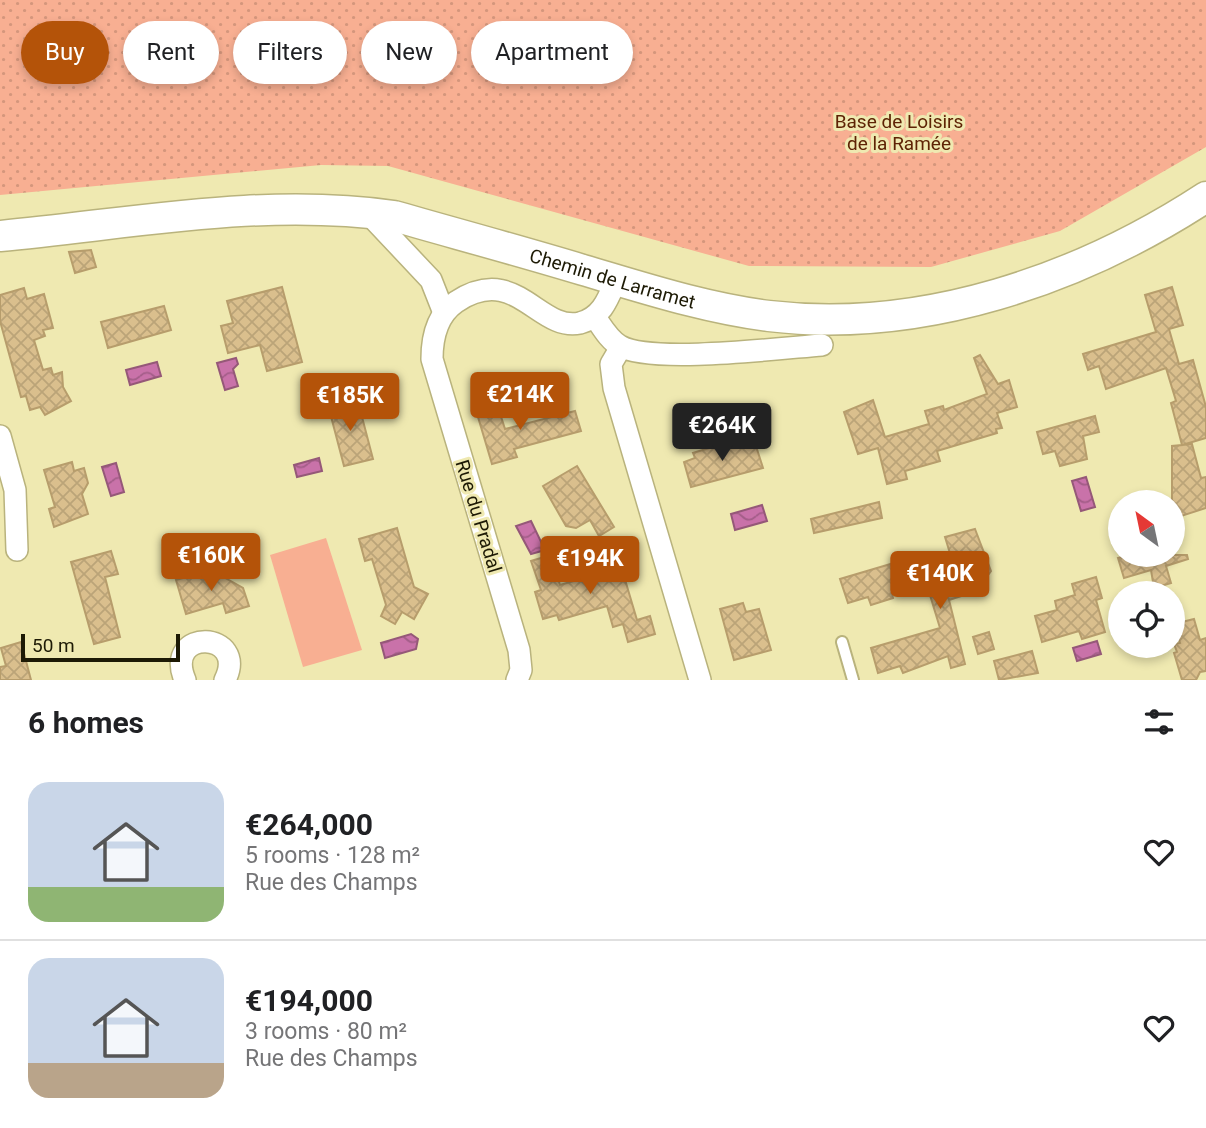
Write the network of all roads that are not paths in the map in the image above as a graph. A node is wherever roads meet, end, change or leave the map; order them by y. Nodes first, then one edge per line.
1 (1206, 197) edge
2 (367, 212) junction
3 (0, 236) edge
4 (616, 280) junction
5 (444, 313) junction
6 (595, 317) junction
7 (822, 345) dead end
8 (621, 347) junction
9 (0, 436) edge
10 (17, 550) dead end
11 (842, 642) dead end
12 (185, 680) edge
13 (225, 680) edge
14 (517, 680) edge
15 (700, 680) edge
16 (853, 680) edge

1 - 4 main road, Chemin de Larramet
2 - 3 main road, Chemin de Larramet
2 - 4 main road, Chemin de Larramet
2 - 5 street
4 - 6 street
5 - 6 street
5 - 14 street, Rue du Pradal
6 - 8 street
7 - 8 street
8 - 15 street
9 - 10 street
11 - 16 lane
12 - 13 street

